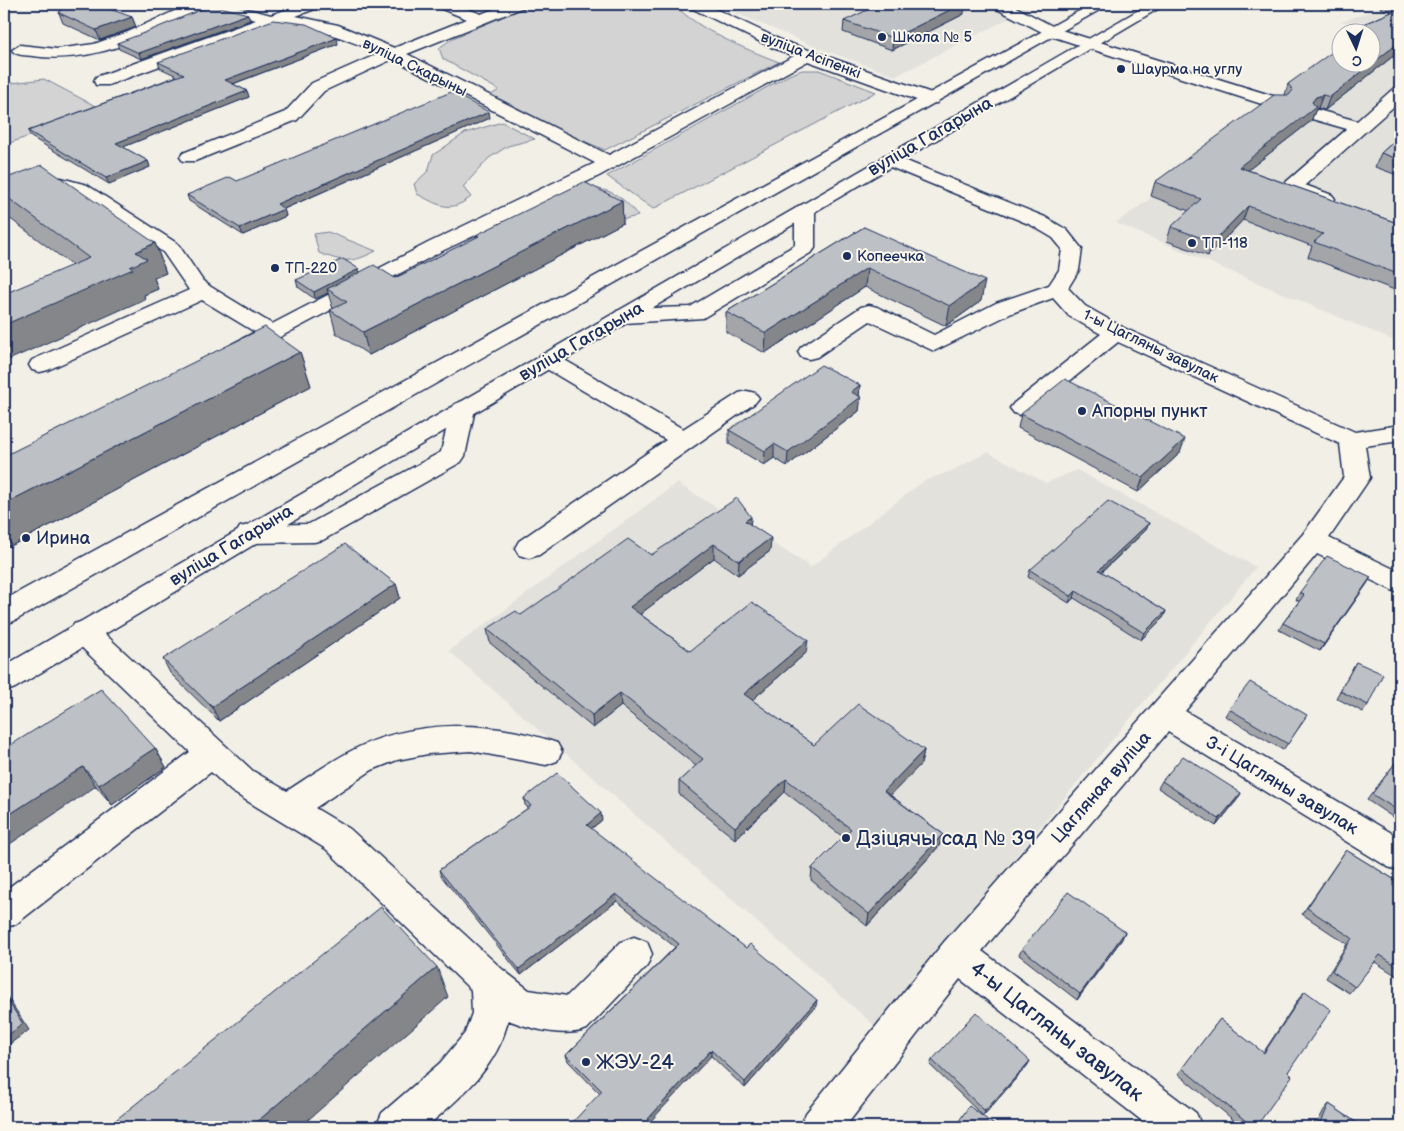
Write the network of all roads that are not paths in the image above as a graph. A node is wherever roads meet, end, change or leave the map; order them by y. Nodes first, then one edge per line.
1 (201, 4) edge
2 (212, 4) edge
3 (315, 4) edge
4 (442, 4) edge
5 (519, 4) edge
6 (694, 4) edge
7 (1000, 4) edge
8 (1103, 4) edge
9 (1159, 4) edge
10 (478, 18) junction
11 (269, 19) junction
12 (1053, 32) junction
13 (1089, 43) junction
14 (20, 50) dead end
15 (395, 54) junction
16 (806, 56) junction
17 (102, 81) dead end
18 (1400, 92) edge
19 (931, 99) junction
20 (1277, 103) edge
21 (1318, 115) edge
22 (1358, 127) junction
23 (189, 157) dead end
24 (889, 160) junction
25 (608, 162) junction
26 (27, 192) edge
27 (1346, 206) edge
28 (805, 210) junction
29 (634, 262) junction
30 (678, 284) junction
31 (1057, 289) junction
32 (203, 292) junction
33 (625, 316) junction
34 (272, 333) junction
35 (1116, 333) junction
36 (809, 352) dead end
37 (220, 359) edge
38 (548, 360) junction
39 (40, 365) dead end
40 (747, 398) dead end
41 (1022, 408) dead end
42 (1400, 433) edge
43 (684, 440) junction
44 (1352, 440) junction
45 (1313, 541) junction
46 (529, 548) dead end
47 (1400, 584) edge
48 (4, 613) edge
49 (84, 632) junction
50 (4, 680) edge
51 (1164, 714) junction
52 (546, 752) dead end
53 (211, 754) junction
54 (288, 808) junction
55 (1400, 856) edge
56 (4, 912) edge
57 (634, 954) dead end
58 (956, 954) junction
59 (489, 982) junction
60 (396, 1127) edge
61 (820, 1127) edge
62 (1182, 1127) edge

1 - 14 street
2 - 11 street, вуліца Скарыны
3 - 11 street
4 - 10 street
5 - 10 street
6 - 16 street, вуліца Асіпенкі
7 - 12 street
8 - 12 street, вуліца Гагарына
9 - 13 street, вуліца Гагарына
10 - 15 street
11 - 15 street, вуліца Скарыны
11 - 17 street
12 - 13 street
12 - 19 street, вуліца Гагарына
13 - 20 street
13 - 24 street, вуліца Гагарына
15 - 23 street
15 - 25 street, вуліца Скарыны
16 - 19 street, вуліца Асіпенкі
16 - 25 street
18 - 22 street
19 - 29 street, вуліца Гагарына
21 - 22 street
22 - 27 street
24 - 28 street, вуліца Гагарына
24 - 31 street
25 - 34 street
26 - 32 street
28 - 30 street, вуліца Гагарына
28 - 33 street
29 - 30 street
29 - 48 street, вуліца Гагарына
30 - 33 street, вуліца Гагарына
31 - 35 street, 1-ы Цагляны завулак
31 - 36 street
32 - 34 street
32 - 39 street
33 - 38 street, вуліца Гагарына
34 - 37 street
35 - 41 street
35 - 44 street, 1-ы Цагляны завулак
38 - 43 street
38 - 49 street, вуліца Гагарына
40 - 43 street
42 - 44 street
43 - 46 street
44 - 45 street, Цагляная вуліца
45 - 47 street
45 - 51 street, Цагляная вуліца
49 - 50 street, вуліца Гагарына
49 - 53 street
51 - 55 street, 3-і Цагляны завулак
51 - 58 street, Цагляная вуліца
52 - 54 street
53 - 54 street
53 - 56 street
54 - 59 street
57 - 59 street
58 - 61 street, Цагляная вуліца
58 - 62 street, 4-ы Цагляны завулак
59 - 60 street

